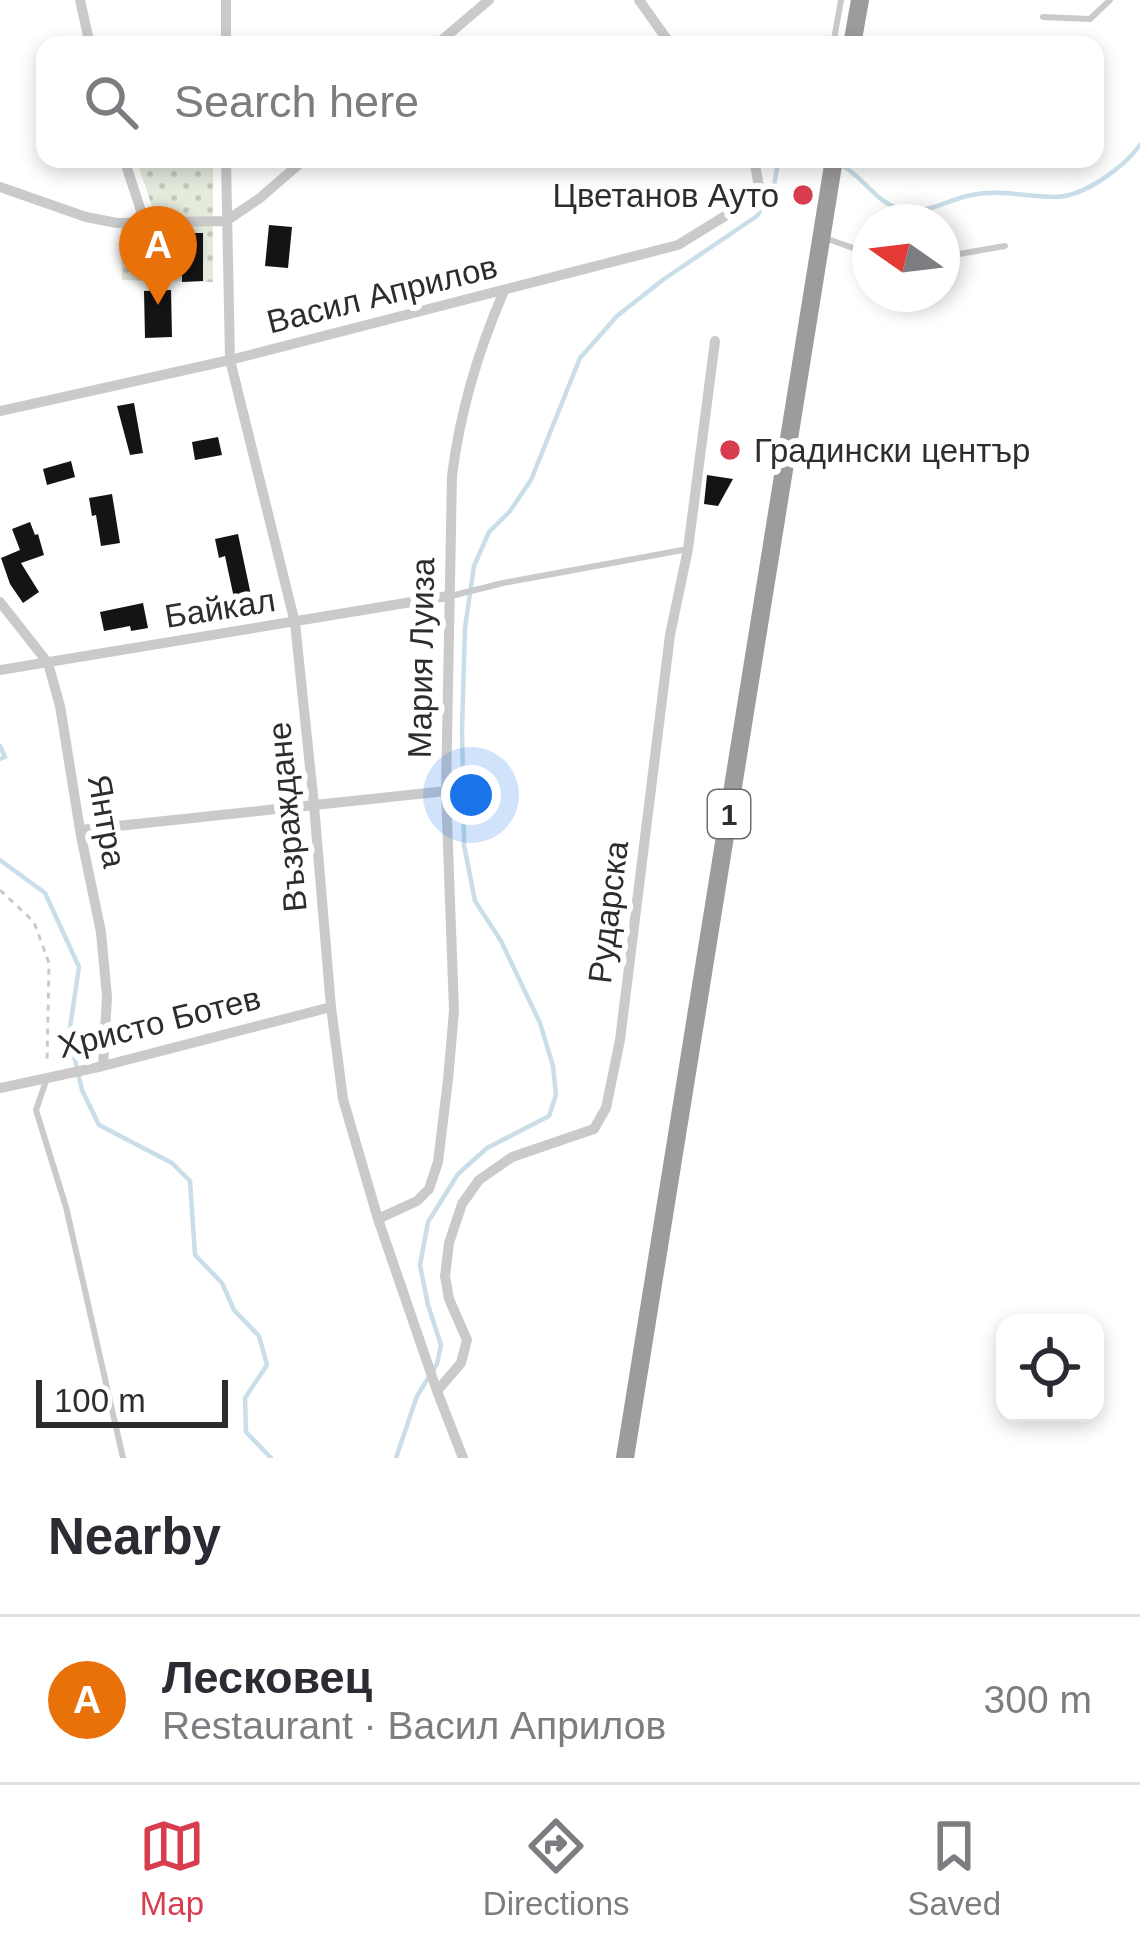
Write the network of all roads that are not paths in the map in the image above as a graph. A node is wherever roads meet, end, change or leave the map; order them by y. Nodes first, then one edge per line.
1 (80, 0) edge
2 (226, 0) edge
3 (489, 0) edge
4 (639, 0) edge
5 (841, 0) edge
6 (860, 0) edge
7 (1110, 0) edge
8 (1043, 17) dead end
9 (88, 36) edge
10 (226, 36) edge
11 (447, 36) edge
12 (665, 36) edge
13 (835, 36) edge
14 (854, 36) edge
15 (127, 168) edge
16 (226, 168) edge
17 (294, 168) edge
18 (756, 168) edge
19 (833, 168) edge
20 (0, 187) edge
21 (226, 221) junction
22 (145, 223) junction
23 (822, 236) junction
24 (1005, 245) dead end
25 (852, 247) edge
26 (960, 254) edge
27 (504, 291) junction
28 (715, 341) dead end
29 (230, 360) junction
30 (0, 411) edge
31 (688, 549) junction
32 (455, 595) junction
33 (0, 602) edge
34 (295, 623) junction
35 (48, 663) junction
36 (0, 670) edge
37 (446, 791) junction
38 (314, 805) junction
39 (80, 830) junction
40 (331, 1007) junction
41 (99, 1067) junction
42 (52, 1077) junction
43 (0, 1088) edge
44 (378, 1219) junction
45 (435, 1388) junction
46 (123, 1458) edge
47 (463, 1458) edge
48 (625, 1458) edge

1 - 9 street
2 - 10 street
3 - 11 street
4 - 12 street
5 - 13 lane
6 - 14 highway
7 - 8 lane
15 - 22 street
16 - 21 street, Възраждане
17 - 21 street
18 - 27 street, Васил Априлов
19 - 23 highway, 1
20 - 22 street
21 - 22 street
21 - 29 street, Възраждане
23 - 25 lane
23 - 48 highway, 1
24 - 26 lane
27 - 29 street, Васил Априлов
27 - 32 street, Мария Луиза
28 - 31 street, Рударска
29 - 30 street, Васил Априлов
29 - 34 street, Възраждане
31 - 32 lane
31 - 45 street, Рударска
32 - 34 street, Байкал
32 - 37 street, Мария Луиза
33 - 35 street, Янтра
34 - 35 street, Байкал
34 - 38 street, Възраждане
35 - 36 street, Байкал
35 - 39 street, Янтра
37 - 38 street
37 - 44 street, Мария Луиза
38 - 39 street
38 - 40 street, Възраждане
39 - 41 street, Янтра
40 - 41 street, Христо Ботев
40 - 44 street, Възраждане
41 - 42 street, Христо Ботев
42 - 43 street, Христо Ботев
42 - 46 lane
44 - 45 street, Възраждане
45 - 47 street, Възраждане

